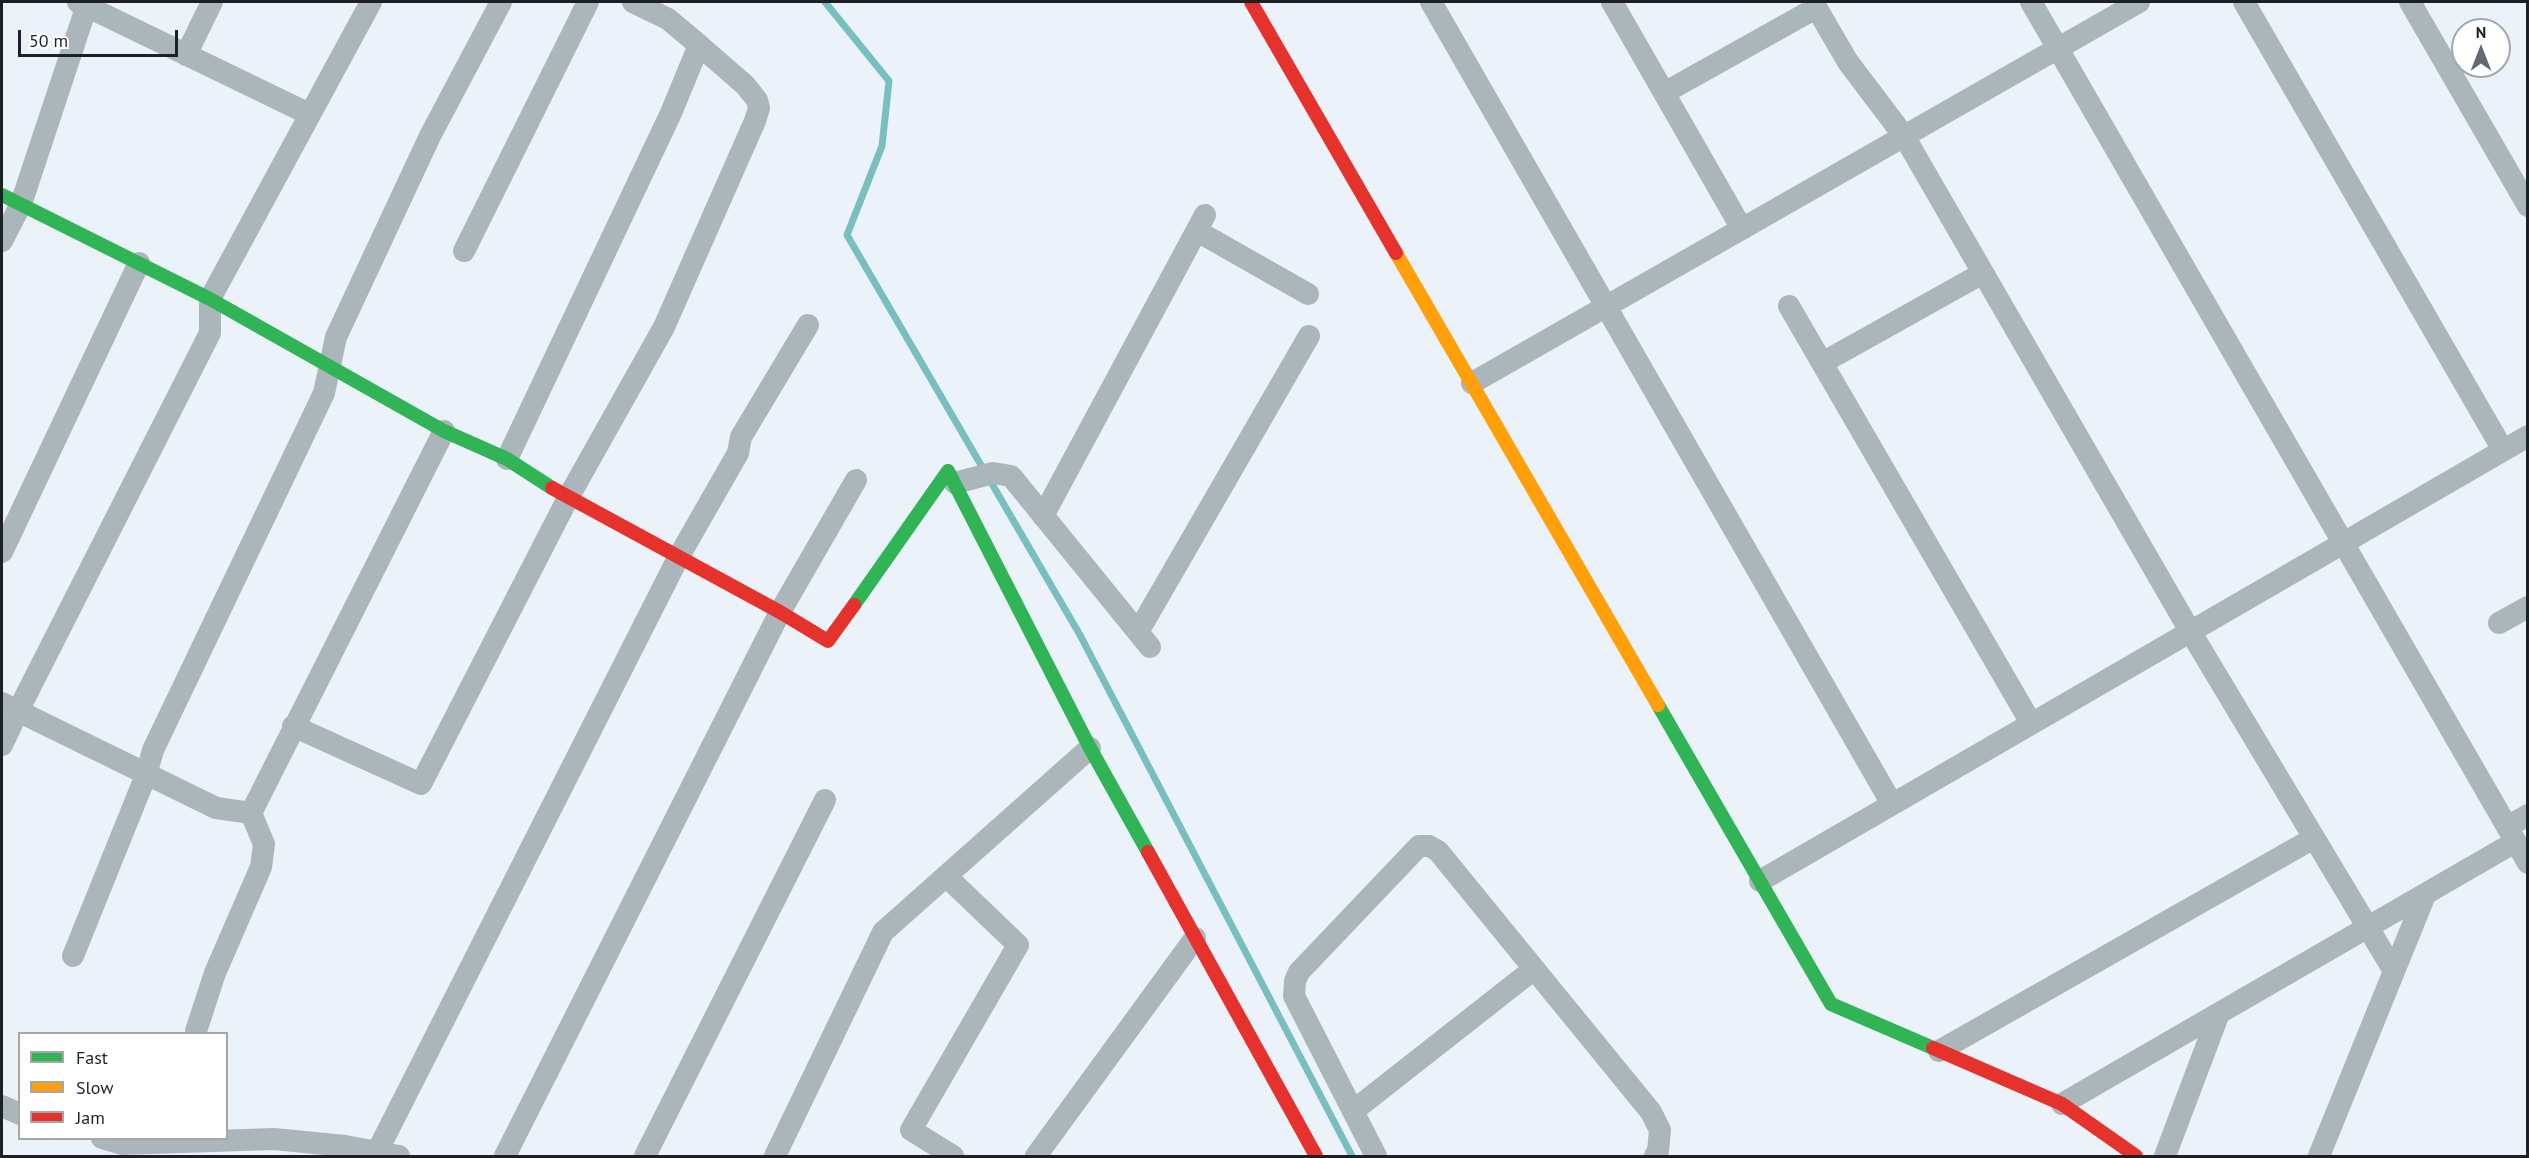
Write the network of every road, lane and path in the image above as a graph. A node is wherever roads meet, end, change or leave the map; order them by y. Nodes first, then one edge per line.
1 (212, 2) edge
2 (371, 2) edge
3 (501, 2) edge
4 (588, 2) edge
5 (633, 2) edge
6 (1251, 2) edge
7 (1431, 2) edge
8 (1612, 2) edge
9 (2031, 2) edge
10 (2139, 2) edge
11 (2244, 2) edge
12 (2410, 2) edge
13 (84, 3) edge
14 (1814, 5) edge
15 (699, 45) junction
16 (2058, 48) junction
17 (186, 55) junction
18 (1664, 93) junction
19 (309, 114) junction
20 (1904, 136) junction
21 (11, 200) edge
22 (2528, 206) edge
23 (1742, 229) junction
24 (2, 241) edge
25 (464, 251) dead end
26 (139, 263) junction
27 (1983, 273) junction
28 (1308, 294) dead end
29 (210, 298) junction
30 (1607, 306) junction
31 (1789, 306) dead end
32 (808, 325) dead end
33 (1309, 336) dead end
34 (1822, 363) junction
35 (331, 366) junction
36 (1472, 383) junction
37 (444, 430) junction
38 (2528, 436) edge
39 (2503, 450) junction
40 (507, 459) junction
41 (855, 480) dead end
42 (955, 483) junction
43 (568, 498) junction
44 (1043, 516) junction
45 (2343, 542) junction
46 (2, 552) edge
47 (678, 558) junction
48 (2528, 607) edge
49 (780, 612) junction
50 (2499, 623) dead end
51 (2190, 631) junction
52 (10, 707) edge
53 (2031, 723) junction
54 (293, 726) junction
55 (2, 744) edge
56 (1090, 748) junction
57 (146, 776) junction
58 (825, 800) dead end
59 (1892, 804) junction
60 (250, 813) junction
61 (2528, 816) edge
62 (2511, 835) junction
63 (2314, 838) junction
64 (2528, 863) edge
65 (946, 876) junction
66 (1760, 881) junction
67 (2424, 895) junction
68 (2368, 928) junction
69 (1196, 938) junction
70 (73, 956) dead end
71 (1534, 969) junction
72 (2394, 971) junction
73 (2219, 1013) junction
74 (196, 1031) dead end
75 (1939, 1051) junction
76 (2062, 1104) junction
77 (2, 1106) edge
78 (1353, 1111) junction
79 (18, 1113) edge
80 (109, 1140) edge
81 (388, 1154) edge
82 (505, 1156) edge
83 (645, 1156) edge
84 (775, 1156) edge
85 (953, 1156) edge
86 (1036, 1156) edge
87 (1316, 1156) edge
88 (1376, 1156) edge
89 (1655, 1156) edge
90 (2136, 1156) edge
91 (2164, 1156) edge
92 (2319, 1156) edge

1 - 17 street
2 - 19 street
3 - 35 street
4 - 25 street
5 - 15 street
6 - 36 street
7 - 30 street
8 - 18 street
9 - 16 street
10 - 16 street
11 - 39 street
12 - 22 street
13 - 17 street
13 - 21 street
14 - 18 street
14 - 20 street
15 - 40 street
15 - 43 street
16 - 20 street
16 - 45 street
17 - 19 street
18 - 23 street
19 - 29 street
20 - 23 street
20 - 27 street
21 - 24 street
21 - 26 street
23 - 30 street
26 - 29 street
26 - 46 street
27 - 34 street
27 - 51 street
28 - 44 street
29 - 35 street
29 - 52 street
30 - 36 street
30 - 59 street
31 - 34 street
32 - 47 street
33 - 44 street
34 - 53 street
35 - 37 street
35 - 57 street
36 - 66 street
37 - 40 street
37 - 54 street
38 - 39 street
39 - 45 street
40 - 43 street
41 - 49 street
42 - 44 street
42 - 49 street
42 - 56 street
43 - 47 street
43 - 54 street
45 - 51 street
45 - 62 street
47 - 49 street
47 - 81 street
48 - 50 street
49 - 82 street
51 - 53 street
51 - 63 street
52 - 55 street
52 - 57 street
53 - 59 street
54 - 60 street
56 - 65 street
56 - 69 street
57 - 60 street
57 - 70 street
58 - 83 street
59 - 66 street
60 - 74 street
61 - 62 street
62 - 64 street
62 - 67 street
63 - 68 street
63 - 75 street
65 - 84 street
65 - 85 street
66 - 75 street
67 - 68 street
67 - 72 street
68 - 72 street
68 - 73 street
69 - 86 street
69 - 87 street
71 - 78 street
71 - 78 street
71 - 89 street
72 - 92 street
73 - 76 street
73 - 91 street
75 - 76 street
76 - 90 street
77 - 79 street
78 - 88 street
80 - 81 street

